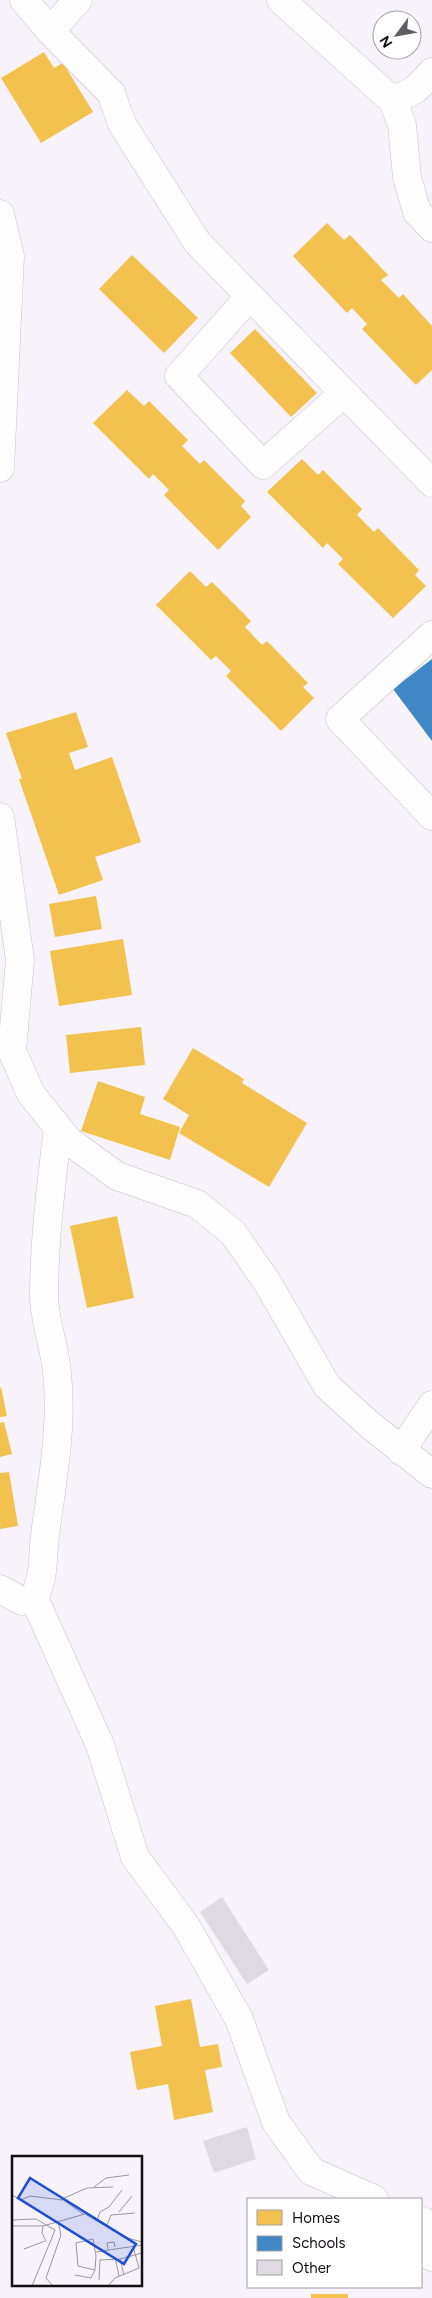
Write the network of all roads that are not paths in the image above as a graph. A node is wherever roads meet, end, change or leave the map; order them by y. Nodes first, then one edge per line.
1 (24, 0) edge
2 (78, 0) edge
3 (282, 0) edge
4 (50, 31) junction
5 (432, 72) edge
6 (393, 101) junction
7 (427, 212) edge
8 (0, 214) edge
9 (250, 296) junction
10 (344, 393) junction
11 (0, 468) edge
12 (432, 483) edge
13 (432, 635) edge
14 (432, 816) edge
15 (0, 817) edge
16 (3, 859) edge
17 (58, 1128) junction
18 (432, 1405) edge
19 (402, 1451) junction
20 (432, 1474) edge
21 (0, 1589) edge
22 (34, 1598) junction
23 (372, 2198) edge
24 (427, 2223) edge
25 (432, 2257) edge

1 - 4 street
2 - 4 street
3 - 6 street
4 - 9 street
5 - 6 street
6 - 7 street
8 - 11 street
9 - 10 street
9 - 10 street
10 - 12 street
13 - 14 street
15 - 16 street
16 - 17 street
17 - 19 street
17 - 22 street
18 - 19 street
19 - 20 street
21 - 22 street
22 - 23 street
24 - 25 street

